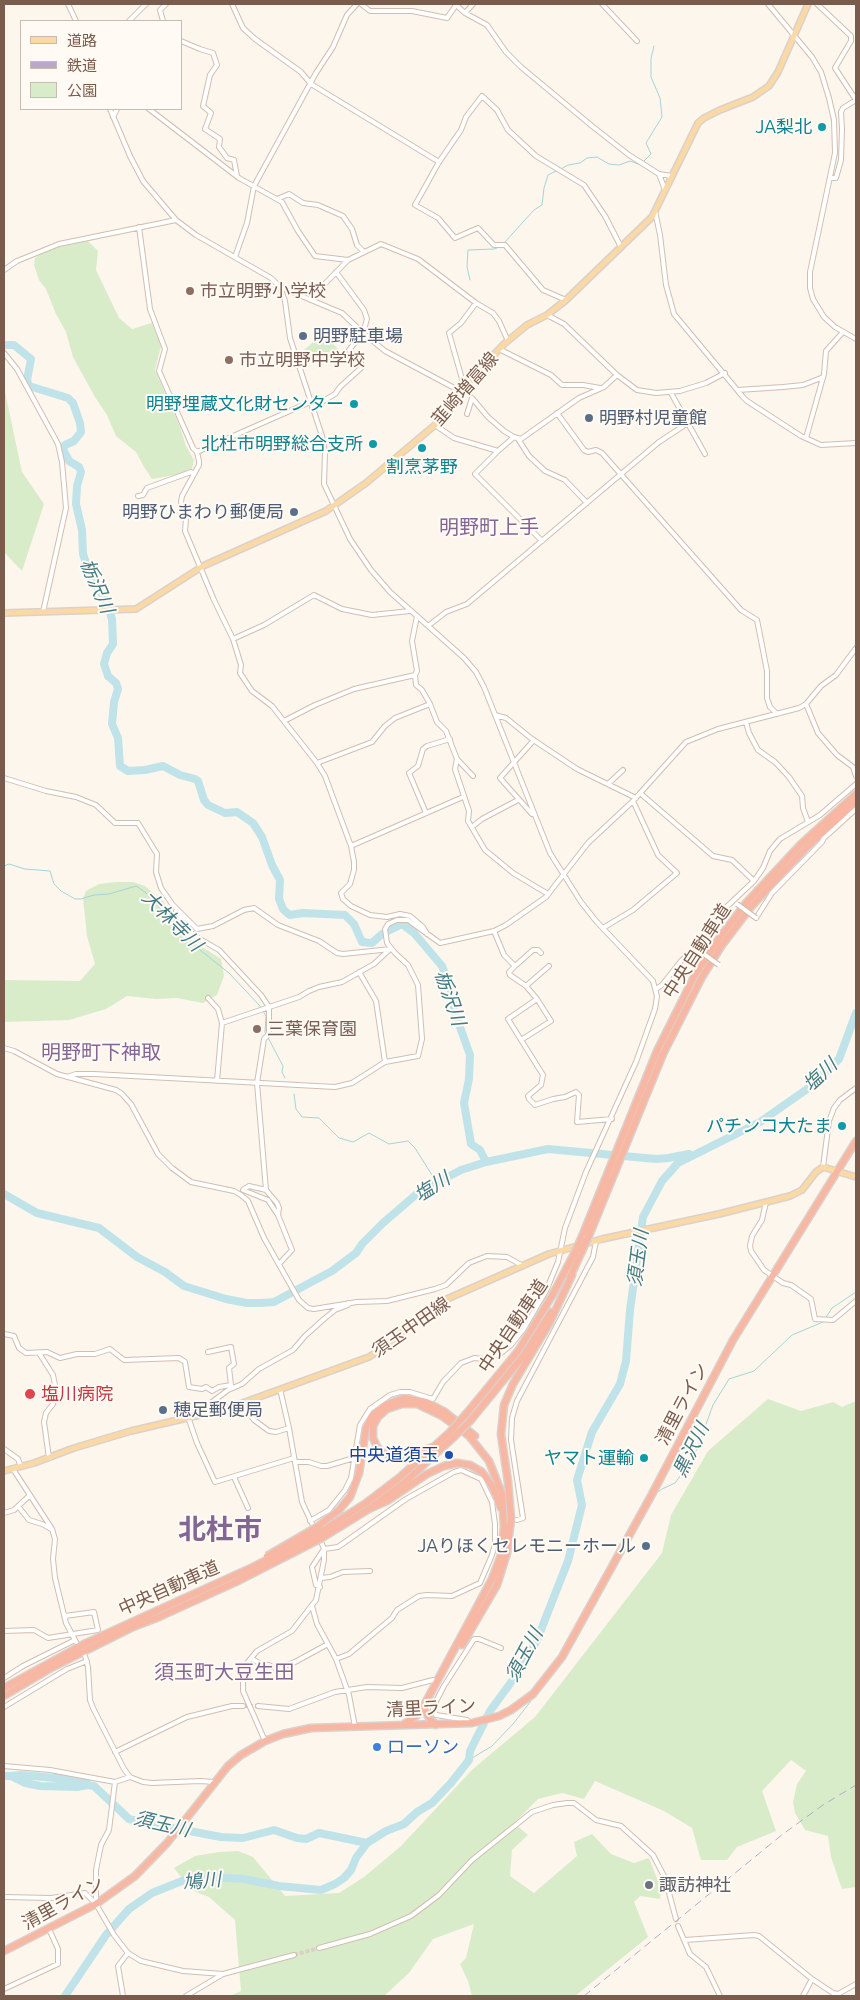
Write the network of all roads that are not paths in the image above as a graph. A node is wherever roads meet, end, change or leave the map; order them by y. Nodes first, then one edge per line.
1 (68, 4) edge
2 (146, 4) edge
3 (166, 4) edge
4 (232, 4) edge
5 (357, 4) edge
6 (361, 4) edge
7 (455, 4) edge
8 (473, 4) edge
9 (602, 4) edge
10 (768, 4) edge
11 (808, 4) edge
12 (817, 4) edge
13 (465, 13) junction
14 (76, 20) edge
15 (130, 20) edge
16 (163, 20) edge
17 (795, 35) junction
18 (182, 41) edge
19 (637, 41) dead end
20 (311, 84) junction
21 (856, 100) edge
22 (110, 110) edge
23 (116, 110) edge
24 (150, 110) edge
25 (113, 117) junction
26 (439, 162) junction
27 (659, 174) junction
28 (236, 176) junction
29 (672, 176) junction
30 (830, 178) junction
31 (254, 186) junction
32 (665, 190) junction
33 (277, 199) junction
34 (656, 211) junction
35 (176, 220) junction
36 (139, 227) junction
37 (621, 248) junction
38 (364, 252) junction
39 (234, 257) junction
40 (348, 260) junction
41 (4, 270) edge
42 (336, 272) junction
43 (280, 286) junction
44 (290, 290) junction
45 (283, 293) junction
46 (311, 298) junction
47 (566, 300) junction
48 (476, 303) junction
49 (547, 315) junction
50 (843, 332) junction
51 (363, 333) junction
52 (856, 339) edge
53 (508, 341) junction
54 (499, 349) junction
55 (4, 353) edge
56 (725, 373) junction
57 (617, 375) junction
58 (821, 378) junction
59 (462, 388) junction
60 (600, 388) junction
61 (738, 390) junction
62 (671, 393) junction
63 (310, 402) junction
64 (312, 408) junction
65 (557, 413) junction
66 (467, 414) dead end
67 (688, 423) junction
68 (435, 425) junction
69 (516, 438) junction
70 (806, 438) junction
71 (856, 443) edge
72 (498, 451) junction
73 (197, 452) junction
74 (704, 454) dead end
75 (194, 474) junction
76 (620, 474) junction
77 (138, 496) dead end
78 (587, 503) junction
79 (333, 506) junction
80 (542, 541) junction
81 (201, 567) junction
82 (410, 611) junction
83 (43, 612) junction
84 (4, 613) edge
85 (417, 616) junction
86 (428, 626) junction
87 (233, 639) junction
88 (856, 649) edge
89 (415, 675) junction
90 (430, 704) junction
91 (806, 704) junction
92 (777, 714) junction
93 (496, 715) junction
94 (284, 721) junction
95 (746, 722) junction
96 (450, 739) junction
97 (534, 740) junction
98 (457, 759) junction
99 (317, 763) junction
100 (514, 763) junction
101 (623, 770) dead end
102 (473, 776) dead end
103 (856, 776) edge
104 (4, 778) edge
105 (608, 784) junction
106 (856, 784) edge
107 (640, 793) junction
108 (856, 794) edge
109 (463, 797) junction
110 (518, 800) junction
111 (635, 800) junction
112 (856, 802) edge
113 (856, 808) edge
114 (426, 813) junction
115 (534, 815) junction
116 (808, 822) junction
117 (472, 827) junction
118 (351, 846) junction
119 (564, 874) junction
120 (754, 881) junction
121 (548, 894) junction
122 (736, 902) junction
123 (172, 904) junction
124 (603, 928) junction
125 (494, 931) junction
126 (429, 936) junction
127 (391, 949) junction
128 (695, 949) junction
129 (541, 953) dead end
130 (719, 965) dead end
131 (515, 966) junction
132 (548, 966) dead end
133 (360, 972) junction
134 (526, 986) junction
135 (656, 989) junction
136 (208, 998) dead end
137 (538, 999) junction
138 (267, 1008) junction
139 (222, 1023) junction
140 (521, 1040) junction
141 (4, 1048) edge
142 (385, 1062) junction
143 (67, 1078) junction
144 (217, 1081) junction
145 (257, 1083) junction
146 (856, 1088) edge
147 (611, 1121) junction
148 (632, 1122) junction
149 (856, 1141) edge
150 (823, 1167) junction
151 (838, 1172) junction
152 (856, 1177) edge
153 (243, 1190) junction
154 (266, 1190) junction
155 (238, 1193) junction
156 (764, 1203) junction
157 (278, 1215) junction
158 (596, 1241) junction
159 (559, 1250) junction
160 (579, 1251) junction
161 (280, 1266) junction
162 (523, 1266) junction
163 (572, 1275) junction
164 (772, 1276) junction
165 (856, 1301) edge
166 (348, 1303) junction
167 (4, 1334) edge
168 (208, 1352) dead end
169 (504, 1352) junction
170 (39, 1353) junction
171 (508, 1359) tunnel mouth
172 (526, 1370) tunnel mouth
173 (531, 1373) junction
174 (232, 1387) junction
175 (280, 1389) junction
176 (242, 1403) junction
177 (201, 1414) junction
178 (188, 1417) junction
179 (469, 1417) junction
180 (289, 1428) junction
181 (453, 1434) junction
182 (438, 1445) junction
183 (4, 1448) edge
184 (49, 1458) junction
185 (354, 1458) junction
186 (295, 1460) junction
187 (22, 1467) junction
188 (12, 1469) junction
189 (4, 1471) edge
190 (234, 1477) junction
191 (29, 1496) junction
192 (510, 1500) junction
193 (18, 1506) junction
194 (248, 1508) dead end
195 (369, 1509) junction
196 (4, 1513) edge
197 (504, 1513) junction
198 (517, 1520) dead end
199 (310, 1521) junction
200 (53, 1530) junction
201 (319, 1533) junction
202 (324, 1549) junction
203 (370, 1571) dead end
204 (321, 1578) junction
205 (320, 1587) junction
206 (312, 1606) junction
207 (157, 1614) junction
208 (65, 1616) junction
209 (476, 1616) junction
210 (4, 1631) edge
211 (71, 1634) junction
212 (328, 1644) junction
213 (501, 1648) dead end
214 (85, 1656) dead end
215 (251, 1658) junction
216 (336, 1659) junction
217 (87, 1661) junction
218 (4, 1678) edge
219 (432, 1680) dead end
220 (4, 1688) edge
221 (348, 1690) junction
222 (4, 1696) edge
223 (243, 1706) tunnel mouth
224 (258, 1706) tunnel mouth
225 (4, 1707) edge
226 (422, 1714) junction
227 (466, 1722) junction
228 (401, 1725) junction
229 (411, 1725) junction
230 (428, 1725) junction
231 (436, 1725) junction
232 (355, 1727) junction
233 (265, 1741) junction
234 (115, 1752) junction
235 (4, 1766) edge
236 (130, 1777) junction
237 (115, 1782) junction
238 (214, 1782) junction
239 (4, 1897) edge
240 (96, 1904) junction
241 (676, 1919) dead end
242 (678, 1926) dead end
243 (48, 1929) junction
244 (685, 1940) junction
245 (318, 1948) tunnel mouth
246 (4, 1951) edge
247 (128, 1953) junction
248 (294, 1956) tunnel mouth
249 (224, 1974) junction
250 (812, 1979) junction
251 (856, 1984) edge
252 (4, 1989) edge
253 (123, 1996) edge
254 (186, 1996) edge
255 (720, 1996) edge
256 (802, 1996) edge

1 - 14 street
2 - 15 street
3 - 16 street
4 - 20 street
5 - 20 street
6 - 7 street
7 - 13 street
8 - 13 street
9 - 19 street
10 - 17 street
11 - 17 main road, 韮崎増富線
12 - 21 street
13 - 27 street
17 - 29 main road, 韮崎増富線
17 - 30 street
18 - 28 street
20 - 26 street
20 - 31 street
21 - 30 street
22 - 25 street
23 - 25 street
24 - 28 street
25 - 35 street
26 - 37 street
26 - 47 street
27 - 29 street
27 - 32 street
28 - 31 street
29 - 32 main road, 韮崎増富線
30 - 50 street
31 - 33 street
31 - 39 street
32 - 34 main road, 韮崎増富線
33 - 38 street
33 - 40 street
34 - 37 main road, 韮崎増富線
34 - 56 street
35 - 36 street
35 - 39 street
36 - 41 street
36 - 73 street
37 - 47 main road, 韮崎増富線
38 - 40 street
38 - 48 street
39 - 43 street
40 - 42 street
42 - 46 street
42 - 51 street
43 - 44 street
43 - 45 street
44 - 45 street
44 - 46 street
45 - 63 street
46 - 51 street
47 - 49 main road, 韮崎増富線
48 - 53 street
48 - 59 street
49 - 53 main road, 韮崎増富線
49 - 57 street
50 - 52 street
50 - 58 street
51 - 59 street
51 - 64 street
53 - 54 main road, 韮崎増富線
54 - 59 main road, 韮崎増富線
54 - 60 street
55 - 83 street
56 - 61 street
56 - 62 street
57 - 60 street
57 - 62 street
58 - 61 street
58 - 70 street
59 - 68 main road, 韮崎増富線
60 - 65 street
61 - 70 street
62 - 67 street
63 - 64 street
63 - 73 street
64 - 79 street
65 - 69 street
65 - 76 street
66 - 69 street
67 - 74 street
67 - 76 street
68 - 72 street
68 - 79 main road, 韮崎増富線
69 - 72 street
69 - 78 street
70 - 71 street
72 - 80 street
73 - 75 street
75 - 77 street
75 - 81 street
76 - 78 street
76 - 92 street
78 - 80 street
79 - 81 main road, 韮崎増富線
79 - 82 street
80 - 86 street
81 - 83 main road, 韮崎増富線
81 - 87 street
82 - 85 street
82 - 87 street
83 - 84 main road, 韮崎増富線
85 - 86 street
85 - 89 street
86 - 93 street
87 - 94 street
88 - 91 street
89 - 90 street
89 - 94 street
90 - 96 street
90 - 99 street
91 - 92 street
91 - 103 street
92 - 95 street
93 - 97 street
93 - 100 street
94 - 99 street
95 - 107 street
95 - 116 street
96 - 98 street
96 - 114 street
97 - 100 street
97 - 105 street
98 - 102 street
98 - 109 street
99 - 118 street
100 - 110 street
100 - 115 street
101 - 105 street
104 - 123 street
105 - 111 street
106 - 116 street
107 - 111 street
107 - 120 street
108 - 148 highway, 中央自動車道
109 - 114 street
109 - 117 street
110 - 115 street
110 - 117 street
111 - 119 street
111 - 124 street
112 - 148 highway, 中央自動車道
113 - 122 street, bridge
114 - 118 street
115 - 119 street
116 - 120 street
117 - 121 street
118 - 126 street
119 - 121 street
119 - 124 street
120 - 122 street
121 - 125 street
122 - 128 street
123 - 127 street
123 - 138 street
124 - 135 street
125 - 126 street
125 - 131 street
126 - 127 street
127 - 133 street
127 - 142 street
128 - 130 street, bridge
128 - 135 street
129 - 131 street
131 - 134 street
132 - 134 street
133 - 138 street
133 - 142 street
134 - 137 street
135 - 147 street
136 - 139 street
137 - 140 street
137 - 140 street
138 - 139 street
138 - 145 street
139 - 144 street
140 - 147 street
141 - 143 street
142 - 145 street
143 - 144 street
143 - 155 street
144 - 145 street
145 - 154 street
146 - 150 street
147 - 159 street
148 - 160 highway, 中央自動車道, bridge
149 - 151 highway, 清里ライン
150 - 151 main road
150 - 156 main road, 須玉中田線
151 - 152 main road
151 - 164 highway, 清里ライン
153 - 154 street
153 - 155 street
153 - 157 street
154 - 157 street
155 - 161 street
156 - 158 main road, 須玉中田線
156 - 164 street
157 - 161 street
158 - 159 main road, 須玉中田線
158 - 173 street
159 - 162 main road, 須玉中田線
159 - 169 street
160 - 163 highway, 中央自動車道
160 - 179 highway, 中央自動車道
161 - 166 street
162 - 166 street
162 - 175 main road, 須玉中田線
163 - 179 highway, 中央自動車道
163 - 192 highway
164 - 165 street
164 - 227 highway, 清里ライン
166 - 174 street
167 - 170 street
168 - 174 street
169 - 171 street
169 - 185 street
170 - 174 street
170 - 184 street
172 - 173 street
173 - 198 street
174 - 177 street
175 - 176 main road, 須玉中田線
175 - 180 street
176 - 177 main road, 須玉中田線
176 - 180 street
177 - 178 main road, 須玉中田線
178 - 184 main road, 須玉中田線
178 - 190 street
179 - 181 highway, 中央自動車道, bridge
180 - 186 street
181 - 182 highway, 中央自動車道
181 - 195 highway, 中央自動車道
182 - 197 highway
182 - 201 highway, 中央自動車道
183 - 187 street
184 - 187 main road, 須玉中田線
185 - 186 street
185 - 199 street
186 - 190 street
186 - 199 street
187 - 188 main road, 須玉中田線
188 - 189 main road, 須玉中田線
188 - 191 street
190 - 194 street
191 - 193 street
191 - 200 street
192 - 201 highway
192 - 209 highway
193 - 196 street
193 - 200 street
195 - 197 highway
195 - 201 highway, 中央自動車道
197 - 209 highway
199 - 202 street
200 - 208 street
201 - 207 highway, 中央自動車道, bridge
201 - 207 highway, 中央自動車道, bridge
202 - 204 street
202 - 205 street
202 - 216 street
203 - 204 street
204 - 205 street
205 - 206 street
206 - 212 street
206 - 215 street
207 - 220 highway, 中央自動車道
207 - 222 highway, 中央自動車道
208 - 211 street
208 - 211 street
209 - 226 highway
210 - 211 street
211 - 218 street
212 - 215 street
212 - 216 street
213 - 227 street
214 - 217 street
215 - 233 street
216 - 221 street
217 - 225 street
217 - 234 street
219 - 221 street
221 - 224 street
221 - 232 street
223 - 234 street
226 - 228 highway
226 - 229 highway
226 - 230 highway
226 - 231 highway
227 - 231 highway, 清里ライン
228 - 229 highway, 清里ライン
228 - 232 highway, 清里ライン
229 - 230 highway, 清里ライン
230 - 231 highway, 清里ライン
232 - 233 highway, 清里ライン
233 - 238 highway, 清里ライン
234 - 236 street
235 - 237 street
236 - 237 street
236 - 238 street
237 - 240 street
238 - 240 highway, 清里ライン
239 - 240 street
240 - 243 highway, 清里ライン
240 - 247 street
241 - 245 street
242 - 244 street
243 - 246 highway, 清里ライン
243 - 252 street
244 - 250 street
244 - 255 street
247 - 249 street
247 - 253 street
248 - 249 street
249 - 254 street
250 - 251 street
250 - 256 street

